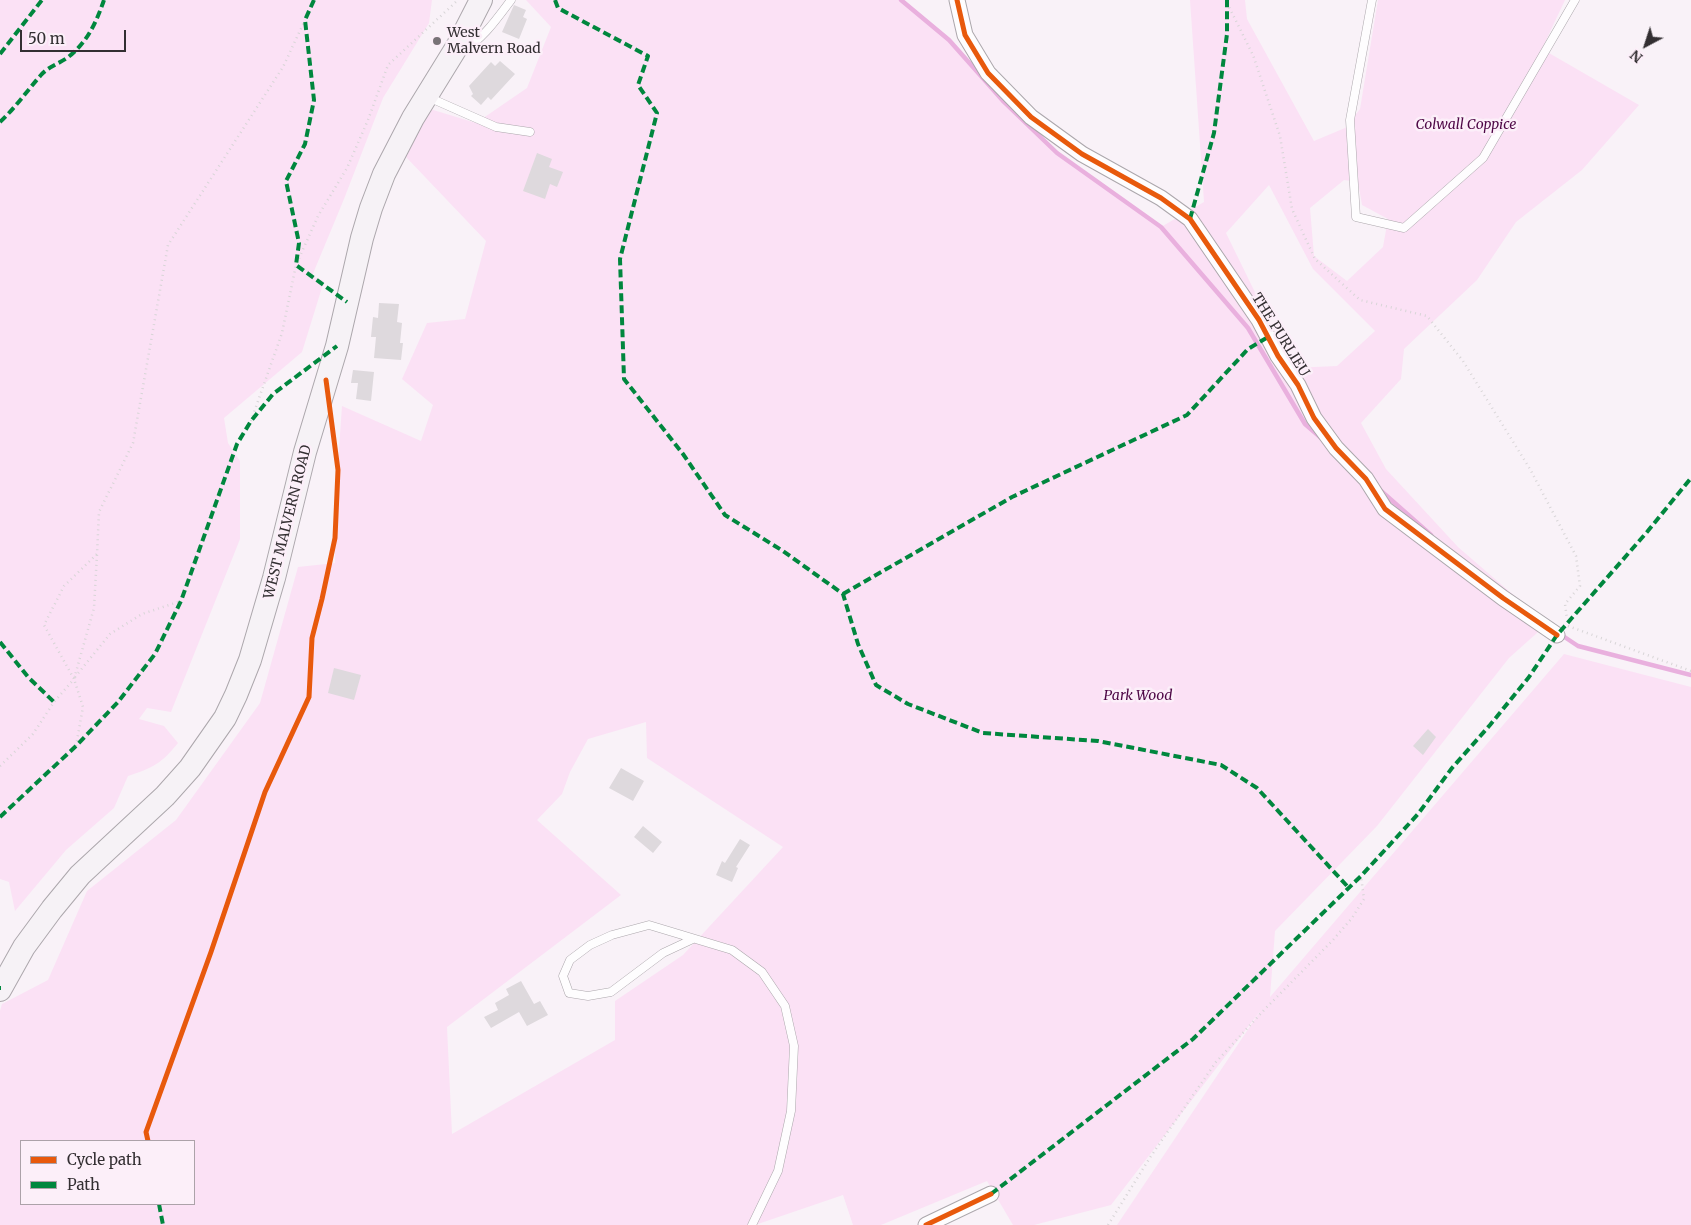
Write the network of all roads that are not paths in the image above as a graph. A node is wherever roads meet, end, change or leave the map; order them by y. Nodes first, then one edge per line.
1 (481, 0) edge
2 (511, 0) edge
3 (957, 0) edge
4 (1372, 0) edge
5 (1575, 0) edge
6 (451, 58) junction
7 (426, 96) junction
8 (530, 132) dead end
9 (1562, 630) road end
10 (692, 939) junction
11 (0, 990) edge
12 (991, 1194) dead end
13 (752, 1225) edge
14 (926, 1225) edge

1 - 6 main road, WEST MALVERN ROAD
2 - 6 lane
3 - 9 street, THE PURLIEU
4 - 5 lane
6 - 7 main road, WEST MALVERN ROAD
7 - 8 lane
7 - 11 main road, WEST MALVERN ROAD
10 - 10 lane
10 - 13 lane
12 - 14 street

